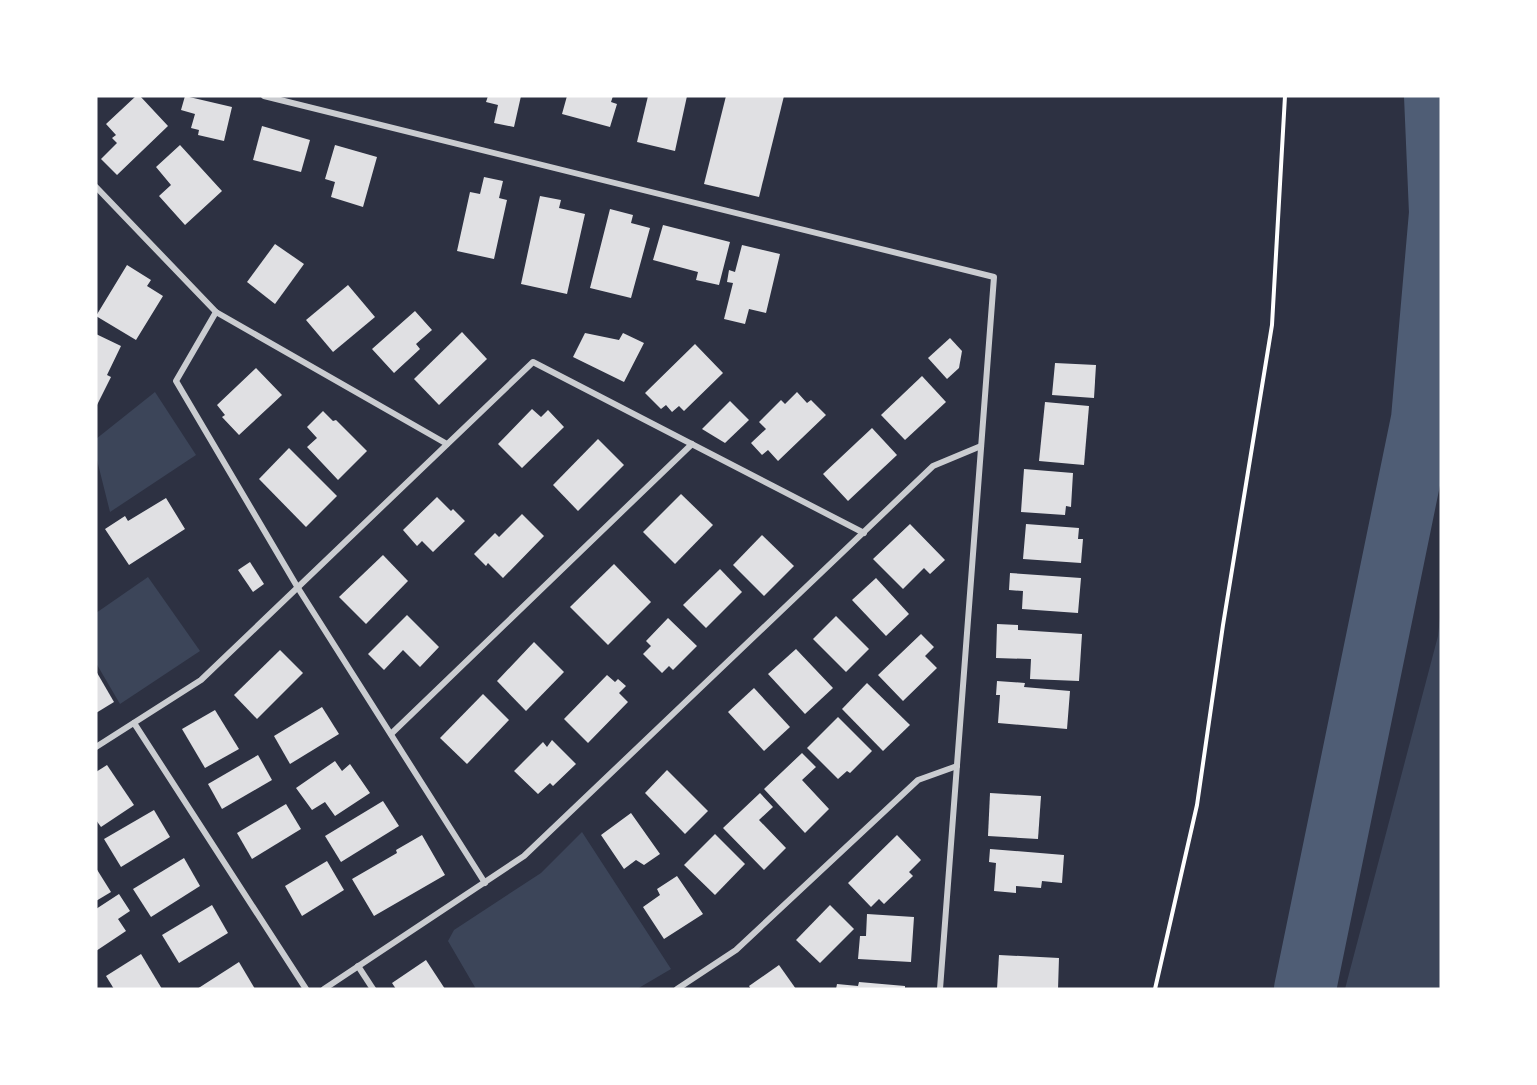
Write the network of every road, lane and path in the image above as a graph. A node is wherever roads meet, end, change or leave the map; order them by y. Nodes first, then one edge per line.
1 (264, 96) edge
2 (1286, 96) edge
3 (96, 187) edge
4 (216, 312) junction
5 (447, 444) junction
6 (692, 444) junction
7 (981, 446) junction
8 (864, 533) junction
9 (298, 588) junction
10 (134, 723) junction
11 (391, 734) junction
12 (96, 747) edge
13 (957, 766) junction
14 (485, 883) junction
15 (358, 966) junction
16 (306, 989) edge
17 (324, 989) edge
18 (373, 989) edge
19 (677, 989) edge
20 (940, 989) edge
21 (1155, 989) edge

1 - 7 street
2 - 21 path
3 - 4 street
4 - 5 street
4 - 9 street
5 - 6 street
5 - 9 street
6 - 8 street
6 - 11 street
7 - 8 street
7 - 13 street
8 - 14 street
9 - 10 street
9 - 11 street
10 - 12 street
10 - 16 street
11 - 14 street
13 - 19 street
13 - 20 street
14 - 15 street
15 - 17 street
15 - 18 street

